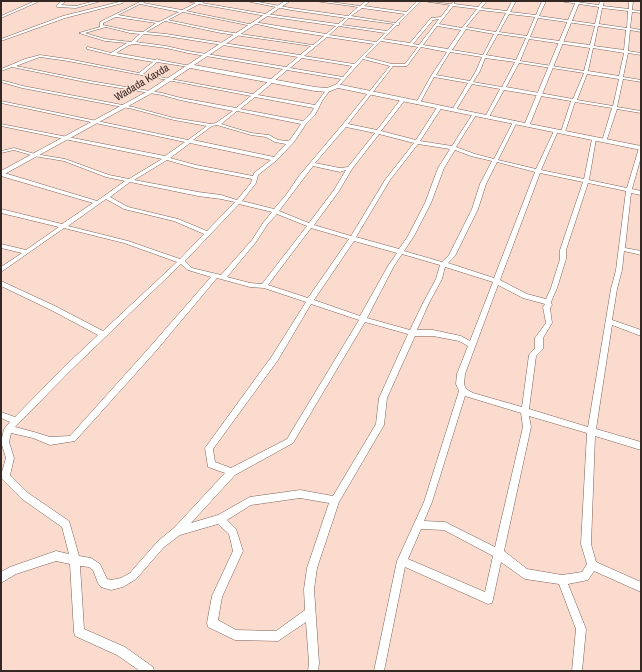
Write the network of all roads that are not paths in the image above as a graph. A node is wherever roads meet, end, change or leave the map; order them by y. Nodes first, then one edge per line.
1 (38, 1) edge
2 (64, 1) edge
3 (99, 1) edge
4 (120, 1) edge
5 (187, 1) edge
6 (248, 1) edge
7 (288, 1) edge
8 (317, 1) edge
9 (368, 1) edge
10 (419, 1) edge
11 (425, 1) edge
12 (485, 1) edge
13 (514, 1) edge
14 (544, 1) edge
15 (561, 1) edge
16 (602, 1) edge
17 (631, 1) edge
18 (142, 2) edge
19 (201, 2) edge
20 (577, 2) edge
21 (453, 3) edge
22 (279, 6) junction
23 (600, 6) junction
24 (362, 7) junction
25 (479, 9) junction
26 (630, 10) junction
27 (181, 11) junction
28 (507, 12) junction
29 (641, 12) edge
30 (408, 13) junction
31 (266, 15) junction
32 (116, 16) junction
33 (351, 16) junction
34 (536, 16) junction
35 (1, 17) edge
36 (441, 18) junction
37 (165, 20) junction
38 (569, 21) junction
39 (159, 23) junction
40 (253, 24) junction
41 (398, 24) junction
42 (339, 25) junction
43 (436, 25) junction
44 (596, 25) junction
45 (106, 26) junction
46 (464, 28) junction
47 (629, 30) junction
48 (641, 31) edge
49 (145, 32) junction
50 (387, 32) junction
51 (238, 33) junction
52 (498, 33) junction
53 (327, 36) junction
54 (177, 37) junction
55 (529, 37) junction
56 (1, 40) edge
57 (379, 42) junction
58 (561, 42) junction
59 (134, 43) junction
60 (223, 44) junction
61 (410, 44) junction
62 (166, 46) junction
63 (315, 46) junction
64 (419, 46) junction
65 (590, 46) junction
66 (88, 48) dead end
67 (450, 51) junction
68 (626, 52) junction
69 (112, 54) junction
70 (206, 54) junction
71 (641, 54) edge
72 (302, 56) junction
73 (484, 56) junction
74 (364, 58) junction
75 (158, 60) junction
76 (518, 61) junction
77 (355, 65) junction
78 (392, 65) junction
79 (12, 66) junction
80 (189, 66) junction
81 (551, 66) junction
82 (287, 69) junction
83 (1, 70) edge
84 (586, 72) junction
85 (140, 74) junction
86 (433, 76) junction
87 (344, 78) junction
88 (620, 78) junction
89 (168, 80) junction
90 (1, 81) edge
91 (641, 81) edge
92 (271, 82) junction
93 (472, 82) junction
94 (337, 86) junction
95 (505, 87) junction
96 (328, 90) junction
97 (150, 92) junction
98 (369, 93) junction
99 (540, 93) junction
100 (255, 95) junction
101 (403, 100) junction
102 (575, 100) junction
103 (1, 102) edge
104 (418, 103) junction
105 (124, 106) junction
106 (317, 107) junction
107 (615, 107) junction
108 (440, 108) junction
109 (238, 109) junction
110 (454, 110) junction
111 (641, 112) edge
112 (474, 115) junction
113 (487, 117) junction
114 (96, 122) junction
115 (515, 122) junction
116 (304, 123) junction
117 (1, 125) edge
118 (214, 125) junction
119 (527, 125) junction
120 (345, 126) junction
121 (556, 131) junction
122 (378, 132) junction
123 (563, 132) junction
124 (67, 137) junction
125 (594, 138) junction
126 (604, 140) junction
127 (189, 141) junction
128 (292, 141) junction
129 (417, 142) junction
130 (1, 146) edge
131 (454, 148) junction
132 (641, 148) edge
133 (14, 149) junction
134 (1, 152) edge
135 (34, 155) junction
136 (166, 158) junction
137 (275, 159) junction
138 (496, 160) junction
139 (312, 164) junction
140 (350, 168) junction
141 (538, 171) junction
142 (1, 174) edge
143 (255, 178) junction
144 (130, 180) junction
145 (586, 181) junction
146 (629, 190) junction
147 (641, 193) edge
148 (106, 197) junction
149 (238, 201) junction
150 (98, 202) junction
151 (1, 211) edge
152 (275, 211) junction
153 (311, 225) junction
154 (65, 226) junction
155 (208, 234) junction
156 (353, 238) junction
157 (1, 246) edge
158 (622, 249) junction
159 (400, 251) junction
160 (28, 252) junction
161 (641, 253) edge
162 (181, 261) junction
163 (443, 264) junction
164 (1, 270) edge
165 (219, 277) junction
166 (496, 281) junction
167 (1, 283) edge
168 (264, 286) junction
169 (309, 302) junction
170 (548, 302) junction
171 (363, 320) junction
172 (608, 321) junction
173 (413, 332) junction
174 (641, 333) edge
175 (104, 335) junction
176 (472, 345) junction
177 (463, 391) junction
178 (525, 412) junction
179 (1, 415) edge
180 (16, 421) junction
181 (8, 430) junction
182 (591, 432) junction
183 (641, 446) edge
184 (232, 472) junction
185 (335, 500) junction
186 (220, 519) junction
187 (418, 525) junction
188 (177, 530) junction
189 (498, 552) junction
190 (75, 560) junction
191 (402, 561) junction
192 (592, 565) junction
193 (1, 578) edge
194 (562, 580) junction
195 (641, 587) edge
196 (310, 613) junction
197 (149, 671) edge
198 (313, 671) edge
199 (379, 671) edge
200 (577, 671) edge

1 - 35 street
2 - 3 street
4 - 56 street
5 - 19 street
6 - 22 street
7 - 22 street, Wadada Kaxda
8 - 24 street
9 - 24 street
10 - 30 street
11 - 21 street
12 - 25 street
13 - 28 street
14 - 34 street
15 - 20 street
16 - 23 street
17 - 26 street
18 - 27 street
18 - 32 street
19 - 27 street
19 - 31 street
20 - 23 street
20 - 38 street
21 - 25 street
21 - 36 street
22 - 31 street, Wadada Kaxda
22 - 33 street
23 - 26 street
23 - 44 street
24 - 30 street
24 - 33 street
25 - 28 street
25 - 46 street
26 - 29 street
26 - 47 street
27 - 37 street
27 - 40 street
28 - 34 street
28 - 52 street
30 - 41 street
31 - 40 street, Wadada Kaxda
31 - 42 street
32 - 39 street
32 - 45 street
33 - 41 street
33 - 42 street
34 - 38 street
34 - 55 street
36 - 43 street
36 - 61 street
37 - 39 street
37 - 51 street
38 - 44 street
38 - 58 street
39 - 49 street
40 - 51 street, Wadada Kaxda
40 - 53 street
41 - 50 street
42 - 50 street
42 - 53 street
43 - 46 street
43 - 64 street
44 - 47 street
44 - 65 street
45 - 49 street
45 - 59 street
46 - 52 street
46 - 67 street
47 - 48 street
47 - 68 street
49 - 54 street
49 - 59 street
50 - 57 street
51 - 60 street, Wadada Kaxda
51 - 63 street
52 - 55 street
52 - 73 street
53 - 57 street
53 - 63 street
54 - 60 street
54 - 62 street
55 - 58 street
55 - 76 street
57 - 61 street
57 - 74 street
58 - 65 street
58 - 81 street
59 - 62 street
59 - 69 street
60 - 70 street, Wadada Kaxda
60 - 72 street
61 - 64 street
62 - 70 street
63 - 72 street
64 - 67 street
64 - 78 street
65 - 68 street
65 - 84 street
66 - 69 street
67 - 73 street
67 - 86 street
68 - 71 street
68 - 88 street
69 - 75 street
70 - 80 street, Wadada Kaxda
70 - 82 street
72 - 77 street
72 - 82 street
73 - 76 street
73 - 93 street
74 - 77 street
74 - 78 street
75 - 80 street
75 - 85 street
76 - 81 street
76 - 95 street
77 - 87 street
78 - 98 street
79 - 83 street
79 - 85 street
79 - 97 street
80 - 89 street, Wadada Kaxda
80 - 92 street
81 - 84 street
81 - 99 street
82 - 87 street
82 - 92 street
84 - 88 street
84 - 102 street
85 - 89 street
86 - 93 street
86 - 104 street
87 - 94 street
88 - 91 street
88 - 107 street
89 - 97 street, Wadada Kaxda
89 - 100 street
90 - 105 street
92 - 96 street
92 - 100 street
93 - 95 street
93 - 110 street
94 - 96 street
94 - 98 street
95 - 99 street
95 - 113 street
96 - 106 street
97 - 105 street, Wadada Kaxda
97 - 109 street
98 - 101 street
98 - 120 street
99 - 102 street
99 - 119 street
100 - 106 street
100 - 109 street
101 - 104 street
101 - 122 street
102 - 107 street
102 - 123 street
103 - 114 street
104 - 108 street
105 - 114 street, Wadada Kaxda
105 - 118 street
106 - 116 street
107 - 111 street
107 - 126 street
108 - 110 street
108 - 129 street
109 - 116 street
109 - 118 street
110 - 112 street
112 - 113 street
112 - 131 street
113 - 115 street
114 - 124 street, Wadada Kaxda
114 - 127 street
115 - 119 street
115 - 138 street
116 - 128 street
117 - 124 street
118 - 127 street
118 - 128 street
119 - 121 street
120 - 122 street
120 - 139 street
121 - 123 street
121 - 141 street
122 - 129 street
122 - 140 street
123 - 125 street
124 - 135 street, Wadada Kaxda
124 - 136 street
125 - 126 street
125 - 145 street
126 - 132 street
127 - 136 street
127 - 137 street
128 - 137 street
129 - 131 street
129 - 156 street
130 - 133 street
131 - 138 street
131 - 159 street
132 - 146 street
133 - 134 street
133 - 135 street
135 - 142 street, Wadada Kaxda
135 - 144 street
136 - 143 street
136 - 144 street
137 - 143 street
138 - 141 street
138 - 163 street
139 - 140 street
139 - 152 street
140 - 153 street
141 - 145 street
141 - 166 street
142 - 150 street
143 - 149 street
144 - 148 street
144 - 149 street
145 - 146 street
145 - 170 street
146 - 147 street
146 - 158 street
148 - 150 street
148 - 155 street
149 - 152 street
149 - 155 street
150 - 154 street
151 - 154 street
152 - 153 street
152 - 165 street
153 - 156 street
153 - 168 street
154 - 160 street
154 - 162 street
155 - 162 street
156 - 159 street
156 - 169 street
157 - 160 street
158 - 161 street
158 - 172 street
159 - 163 street
159 - 171 street
160 - 164 street
162 - 165 street
162 - 175 street
163 - 166 street
163 - 173 street
165 - 168 street
165 - 181 street
166 - 170 street
166 - 176 street
167 - 175 street
168 - 169 street
169 - 171 street
169 - 184 street
170 - 178 street
171 - 173 street
171 - 184 street
172 - 174 street
172 - 182 street
173 - 176 street
173 - 185 street
175 - 180 street
176 - 177 street
177 - 178 street
177 - 187 street
178 - 182 street
178 - 189 street
179 - 180 street
180 - 181 street
181 - 190 street
182 - 183 street
182 - 192 street
184 - 188 street
185 - 186 street
185 - 196 street
186 - 188 street
186 - 196 street
187 - 189 street
187 - 191 street
188 - 190 street
189 - 191 street
189 - 194 street
190 - 193 street
190 - 197 street
191 - 199 street
192 - 194 street
192 - 195 street
194 - 200 street
196 - 198 street

